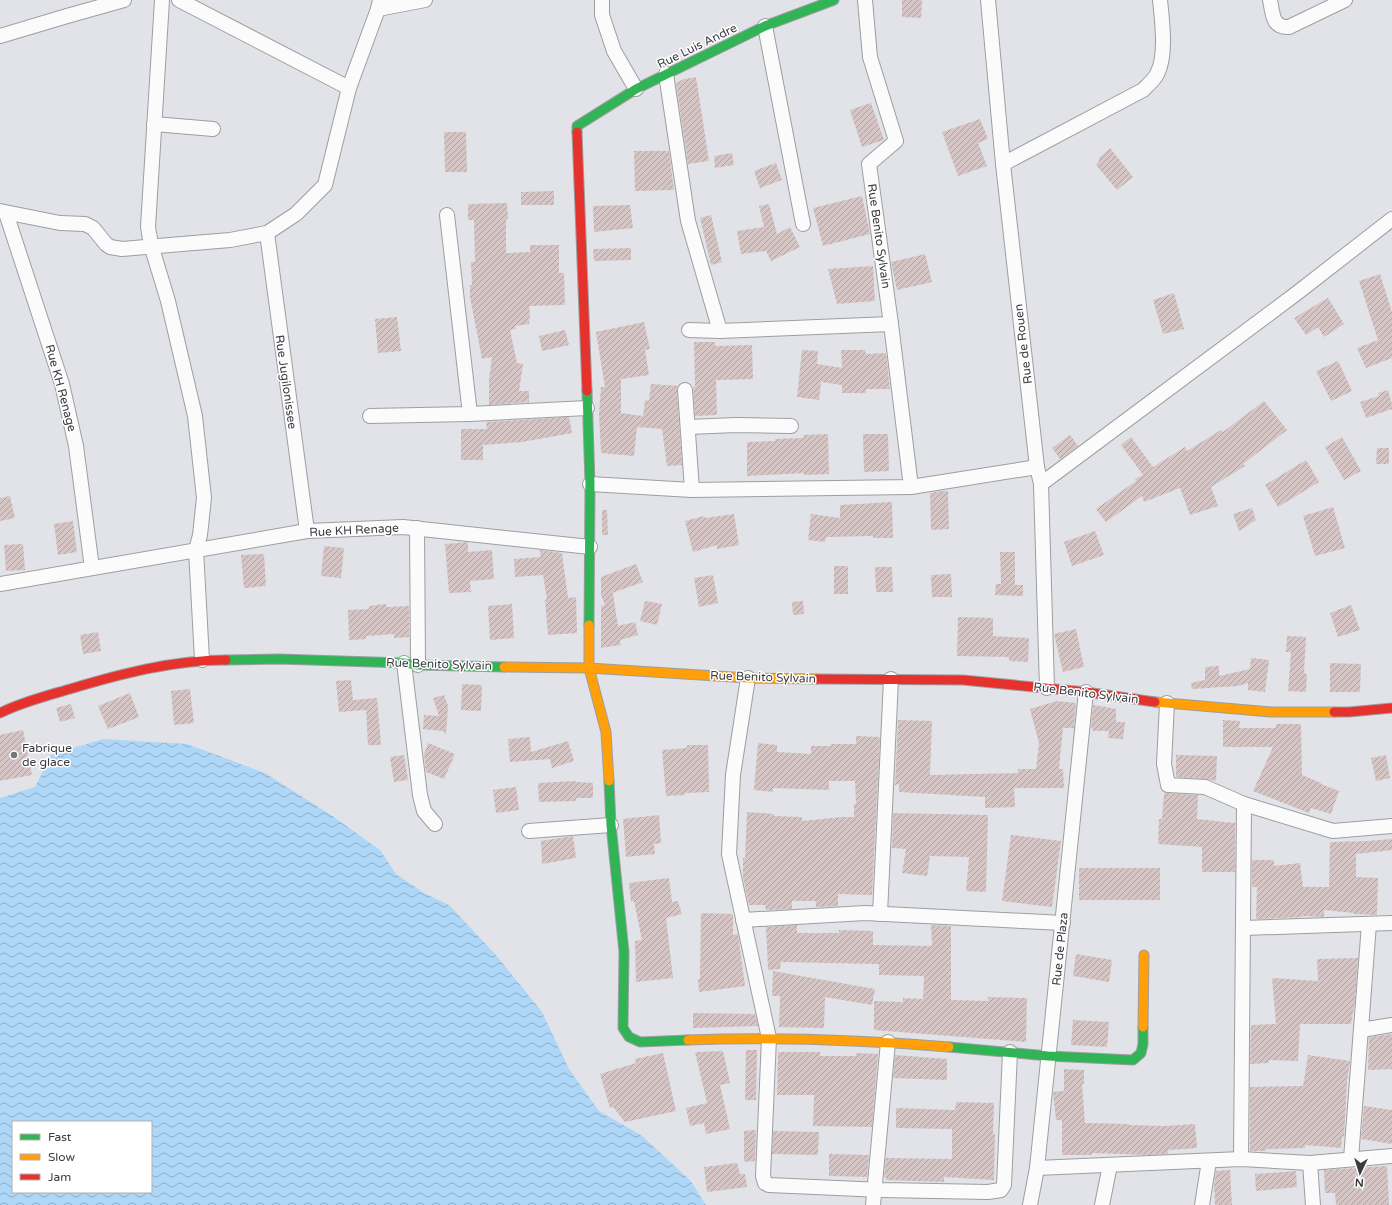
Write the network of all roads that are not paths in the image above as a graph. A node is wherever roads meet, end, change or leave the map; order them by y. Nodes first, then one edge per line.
1 (162, 0) edge
2 (179, 0) edge
3 (425, 0) edge
4 (602, 0) edge
5 (834, 0) edge
6 (865, 0) edge
7 (988, 0) edge
8 (1160, 0) edge
9 (1270, 0) edge
10 (1345, 0) edge
11 (115, 1) edge
12 (379, 4) edge
13 (805, 5) edge
14 (765, 26) junction
15 (0, 36) edge
16 (666, 74) junction
17 (349, 88) junction
18 (636, 89) junction
19 (154, 124) junction
20 (213, 129) dead end
21 (1002, 164) junction
22 (3, 212) edge
23 (447, 215) dead end
24 (1392, 219) edge
25 (803, 224) dead end
26 (267, 233) junction
27 (151, 245) junction
28 (891, 324) junction
29 (688, 330) dead end
30 (720, 332) junction
31 (685, 390) dead end
32 (587, 408) junction
33 (470, 414) junction
34 (370, 416) dead end
35 (791, 426) dead end
36 (688, 427) junction
37 (1037, 467) junction
38 (590, 484) junction
39 (1041, 484) junction
40 (911, 487) junction
41 (692, 490) junction
42 (417, 528) junction
43 (307, 532) junction
44 (590, 547) junction
45 (196, 550) junction
46 (92, 568) junction
47 (0, 584) edge
48 (202, 660) junction
49 (404, 663) junction
50 (418, 665) junction
51 (589, 668) junction
52 (748, 678) junction
53 (891, 680) junction
54 (1047, 688) junction
55 (1086, 692) junction
56 (1167, 704) junction
57 (1392, 708) edge
58 (0, 713) edge
59 (1244, 804) junction
60 (435, 824) dead end
61 (611, 825) junction
62 (1392, 826) edge
63 (529, 831) dead end
64 (880, 914) junction
65 (743, 920) junction
66 (1063, 923) junction
67 (1392, 923) edge
68 (1369, 924) junction
69 (1244, 928) junction
70 (1144, 955) dead end
71 (1392, 1025) edge
72 (1361, 1030) junction
73 (769, 1038) junction
74 (888, 1042) junction
75 (1010, 1052) junction
76 (1048, 1056) junction
77 (1392, 1156) edge
78 (1241, 1159) junction
79 (1351, 1159) junction
80 (1209, 1161) junction
81 (1310, 1163) junction
82 (1110, 1165) junction
83 (1037, 1168) junction
84 (874, 1189) junction
85 (873, 1205) edge
86 (1030, 1205) edge
87 (1102, 1205) edge
88 (1202, 1205) edge
89 (1313, 1205) edge

1 - 19 street
2 - 17 street
3 - 12 street
4 - 18 street
5 - 13 street, Rue Luis Andre
6 - 28 street, Rue Benito Sylvain
7 - 21 street, Rue de Rouen
8 - 21 street
9 - 10 street
11 - 15 street
12 - 17 street
13 - 14 street, Rue Luis Andre
14 - 16 street, Rue Luis Andre
14 - 25 street
16 - 18 street, Rue Luis Andre
16 - 30 street
17 - 26 street
18 - 32 street, Rue Luis Andre
19 - 20 street
19 - 27 street
21 - 37 street, Rue de Rouen
22 - 27 street
22 - 46 street, Rue KH Renage
23 - 33 street
24 - 39 street
26 - 27 street
26 - 43 street, Rue Jugilonissee
27 - 45 street
28 - 30 street
28 - 40 street, Rue Benito Sylvain
29 - 30 street
31 - 36 street
32 - 33 street
32 - 38 street
33 - 34 street
35 - 36 street
36 - 41 street
37 - 39 street, Rue de Rouen
37 - 40 street
38 - 41 street
38 - 44 street
39 - 54 street, Rue de Rouen
40 - 41 street
42 - 43 street, Rue KH Renage
42 - 44 street, Rue KH Renage
42 - 50 street
43 - 45 street, Rue KH Renage
44 - 51 street
45 - 46 street, Rue KH Renage
45 - 48 street
46 - 47 street, Rue KH Renage
48 - 49 street, Rue Benito Sylvain
48 - 58 street, Rue Benito Sylvain
49 - 50 street, Rue Benito Sylvain
49 - 60 street
50 - 51 street, Rue Benito Sylvain
51 - 52 street, Rue Benito Sylvain
51 - 61 street
52 - 53 street, Rue Benito Sylvain
52 - 65 street
53 - 54 street, Rue Benito Sylvain
53 - 64 street
54 - 55 street, Rue Benito Sylvain
55 - 56 street, Rue Benito Sylvain
55 - 66 street, Rue de Plaza
56 - 57 street, Rue Benito Sylvain
56 - 59 street
59 - 62 street
59 - 69 street
61 - 63 street
61 - 73 street
64 - 65 street
64 - 66 street
65 - 73 street
66 - 76 street, Rue de Plaza
67 - 68 street
68 - 69 street
68 - 72 street
69 - 78 street
70 - 76 street
71 - 72 street
72 - 79 street
73 - 74 street
73 - 84 street
74 - 75 street
74 - 84 street
75 - 76 street
75 - 84 street
76 - 83 street, Rue de Plaza
77 - 79 street
78 - 80 street
78 - 81 street
79 - 81 street
80 - 82 street
80 - 88 street
81 - 89 street
82 - 83 street
82 - 87 street
83 - 86 street, Rue de Plaza
84 - 85 street

